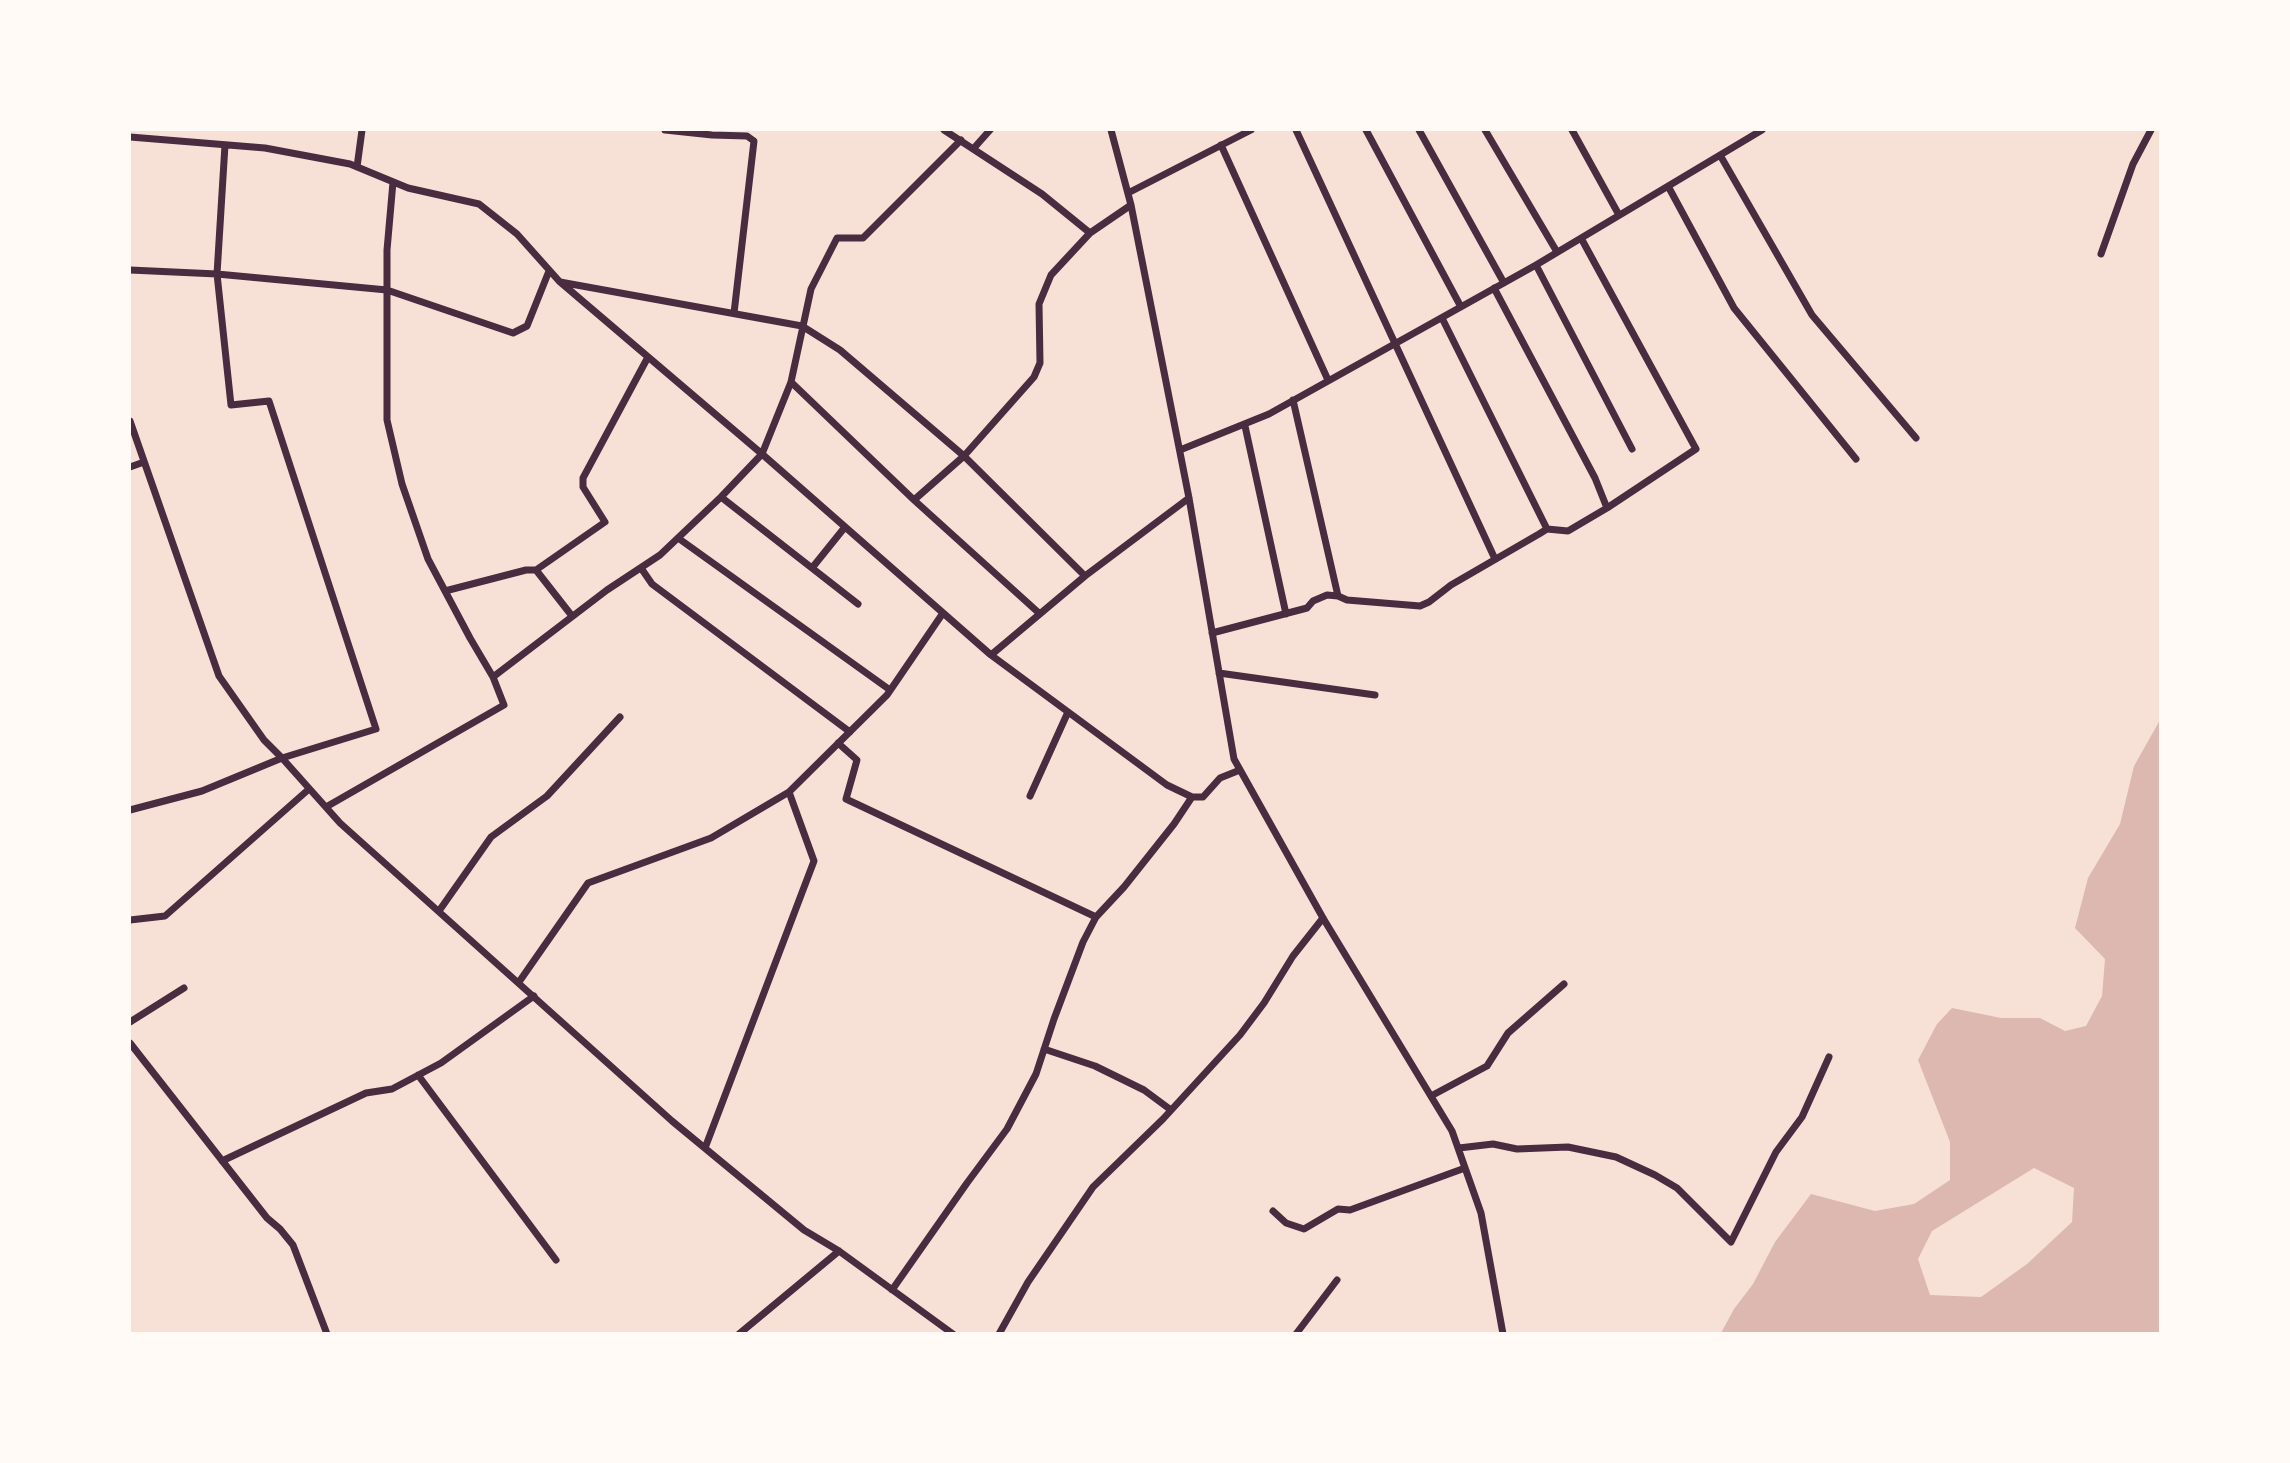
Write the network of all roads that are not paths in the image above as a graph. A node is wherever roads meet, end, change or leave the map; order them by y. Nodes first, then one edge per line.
1 (362, 130) edge
2 (666, 130) edge
3 (944, 130) edge
4 (990, 130) edge
5 (1111, 130) edge
6 (1251, 130) edge
7 (1296, 130) edge
8 (1366, 130) edge
9 (1419, 130) edge
10 (1485, 130) edge
11 (1572, 130) edge
12 (1762, 130) edge
13 (2151, 130) edge
14 (130, 136) edge
15 (961, 140) junction
16 (225, 145) junction
17 (1221, 145) junction
18 (974, 148) junction
19 (1720, 155) junction
20 (357, 167) junction
21 (393, 182) junction
22 (1668, 186) junction
23 (1128, 193) junction
24 (1131, 205) junction
25 (1619, 215) junction
26 (1090, 233) junction
27 (1581, 238) junction
28 (1557, 252) junction
29 (2101, 254) dead end
30 (1536, 265) junction
31 (130, 270) edge
32 (549, 271) junction
33 (217, 274) junction
34 (559, 281) junction
35 (1504, 283) junction
36 (1494, 288) junction
37 (387, 290) junction
38 (1461, 307) junction
39 (734, 313) junction
40 (1442, 318) junction
41 (802, 326) junction
42 (1395, 345) junction
43 (648, 357) junction
44 (1328, 380) junction
45 (791, 382) junction
46 (1293, 400) junction
47 (130, 421) edge
48 (1245, 426) junction
49 (1916, 438) dead end
50 (1632, 449) dead end
51 (1180, 450) junction
52 (762, 454) junction
53 (964, 456) junction
54 (1856, 459) dead end
55 (144, 462) junction
56 (130, 467) edge
57 (721, 497) junction
58 (1189, 498) junction
59 (914, 500) junction
60 (1607, 508) junction
61 (845, 527) junction
62 (1547, 529) junction
63 (678, 538) junction
64 (1495, 559) junction
65 (642, 568) junction
66 (812, 568) junction
67 (536, 570) junction
68 (1086, 576) junction
69 (445, 591) junction
70 (1338, 596) junction
71 (858, 604) dead end
72 (943, 613) junction
73 (1040, 614) junction
74 (1286, 614) junction
75 (572, 617) junction
76 (1212, 634) junction
77 (991, 655) junction
78 (1219, 673) junction
79 (493, 677) junction
80 (890, 690) junction
81 (1375, 695) dead end
82 (1068, 712) junction
83 (620, 717) dead end
84 (850, 732) junction
85 (838, 743) junction
86 (282, 758) junction
87 (1240, 770) junction
88 (309, 789) junction
89 (789, 792) junction
90 (1030, 796) dead end
91 (1192, 797) junction
92 (326, 807) junction
93 (130, 810) edge
94 (439, 911) junction
95 (1096, 917) junction
96 (1324, 918) junction
97 (130, 920) edge
98 (519, 982) junction
99 (1564, 984) dead end
100 (184, 988) dead end
101 (534, 996) junction
102 (130, 1022) edge
103 (130, 1043) edge
104 (1044, 1049) junction
105 (1829, 1057) dead end
106 (418, 1075) junction
107 (1431, 1096) junction
108 (1171, 1110) junction
109 (705, 1148) junction
110 (1458, 1148) junction
111 (222, 1161) junction
112 (1465, 1168) junction
113 (1273, 1211) dead end
114 (839, 1251) junction
115 (556, 1259) dead end
116 (1336, 1280) dead end
117 (891, 1290) junction
118 (747, 1326) junction
119 (327, 1334) edge
120 (739, 1334) edge
121 (753, 1334) edge
122 (953, 1334) edge
123 (999, 1334) edge
124 (1296, 1334) edge
125 (1503, 1334) edge

1 - 20 street
2 - 39 street
3 - 15 street
4 - 18 street
5 - 23 street
6 - 17 street
7 - 42 street
8 - 38 street
9 - 35 street
10 - 28 street
11 - 25 street
12 - 19 street
13 - 29 street
14 - 16 street
15 - 18 street
15 - 41 street
16 - 20 street
16 - 33 street
17 - 23 street
17 - 44 street
18 - 26 street
19 - 22 street
19 - 49 street
20 - 21 street
21 - 32 street
21 - 37 street
22 - 25 street
22 - 54 street
23 - 24 street
24 - 26 street
24 - 51 street
25 - 27 street
26 - 53 street
27 - 28 street
27 - 60 street
28 - 30 street
30 - 35 street
30 - 50 street
31 - 33 street
32 - 34 street
32 - 37 street
33 - 37 street
33 - 86 street
34 - 39 street
34 - 43 street
35 - 36 street
36 - 38 street
36 - 60 street
37 - 69 street
38 - 40 street
39 - 41 street
40 - 42 street
40 - 62 street
41 - 45 street
41 - 53 street
42 - 44 street
42 - 64 street
43 - 52 street
43 - 67 street
44 - 46 street
45 - 52 street
45 - 59 street
46 - 48 street
46 - 70 street
47 - 55 street
48 - 51 street
48 - 74 street
51 - 58 street
52 - 57 street
52 - 61 street
53 - 59 street
53 - 68 street
55 - 56 street
55 - 86 street
57 - 63 street
57 - 66 street
58 - 68 street
58 - 76 street
59 - 73 street
60 - 62 street
61 - 66 street
61 - 72 street
62 - 64 street
63 - 65 street
63 - 80 street
64 - 70 street
65 - 75 street
65 - 84 street
66 - 71 street
67 - 69 street
67 - 75 street
68 - 73 street
69 - 79 street
70 - 74 street
72 - 77 street
72 - 80 street
73 - 77 street
74 - 76 street
75 - 79 street
76 - 78 street
77 - 82 street
78 - 81 street
78 - 87 street
79 - 92 street
80 - 84 street
82 - 90 street
82 - 91 street
83 - 94 street
84 - 85 street
85 - 89 street
85 - 95 street
86 - 88 street
86 - 93 street
87 - 91 street
87 - 96 street
88 - 92 street
88 - 97 street
89 - 98 street
89 - 109 street
91 - 95 street
92 - 94 street
94 - 98 street
95 - 104 street
96 - 107 street
96 - 108 street
98 - 101 street
99 - 107 street
100 - 102 street
101 - 106 street
101 - 109 street
103 - 111 street
104 - 108 street
104 - 117 street
105 - 110 street
106 - 111 street
106 - 115 street
107 - 110 street
108 - 123 street
109 - 114 street
110 - 112 street
111 - 119 street
112 - 113 street
112 - 125 street
114 - 117 street
114 - 118 street
116 - 124 street
117 - 122 street
118 - 120 street
118 - 121 street

